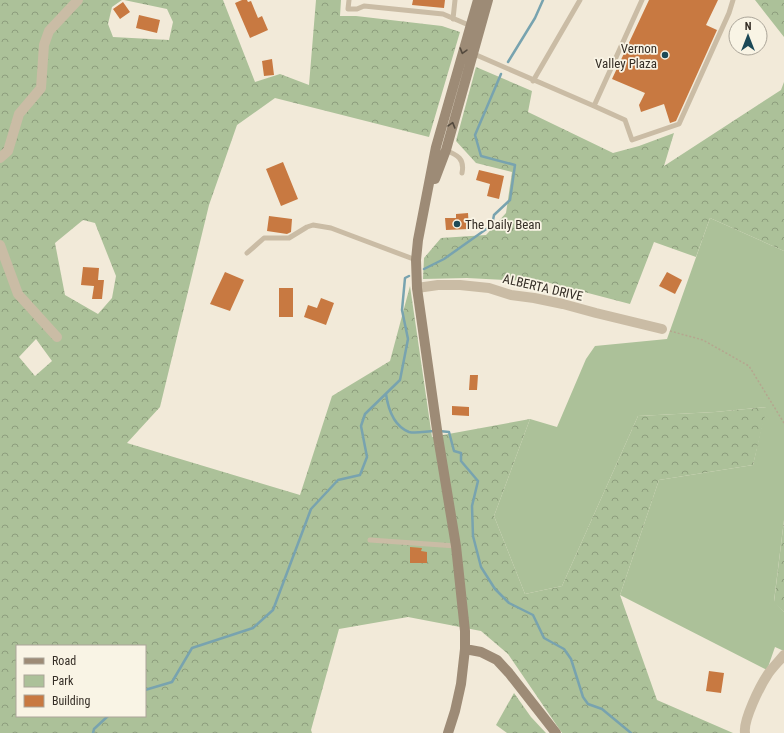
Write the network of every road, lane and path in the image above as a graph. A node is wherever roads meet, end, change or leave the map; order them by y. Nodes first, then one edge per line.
1 (78, 0) edge
2 (349, 0) edge
3 (455, 0) edge
4 (478, 0) edge
5 (488, 0) edge
6 (580, 0) edge
7 (642, 0) edge
8 (733, 0) edge
9 (453, 19) junction
10 (471, 26) junction
11 (474, 54) junction
12 (533, 81) junction
13 (594, 106) junction
14 (441, 149) junction
15 (0, 158) edge
16 (462, 173) dead end
17 (0, 245) edge
18 (248, 253) dead end
19 (416, 260) junction
20 (417, 288) junction
21 (662, 329) joint
22 (57, 337) dead end
23 (784, 423) edge
24 (370, 540) dead end
25 (456, 546) junction
26 (465, 649) junction
27 (784, 655) edge
28 (448, 733) edge
29 (556, 733) edge
30 (745, 733) edge

1 - 15 street
2 - 9 lane
3 - 9 lane
4 - 10 main road
5 - 11 main road
6 - 12 lane
7 - 13 lane
8 - 13 lane
9 - 10 lane
10 -> 14 main road
11 - 12 lane
14 -> 11 main road
12 - 13 lane
14 - 16 lane
14 - 19 main road
17 - 22 street
18 - 19 lane
19 - 20 main road
20 - 21 street, ALBERTA DRIVE
20 - 25 main road
21 - 23 path
24 - 25 lane
25 - 26 main road
26 - 28 main road
26 - 29 main road
27 - 30 street

